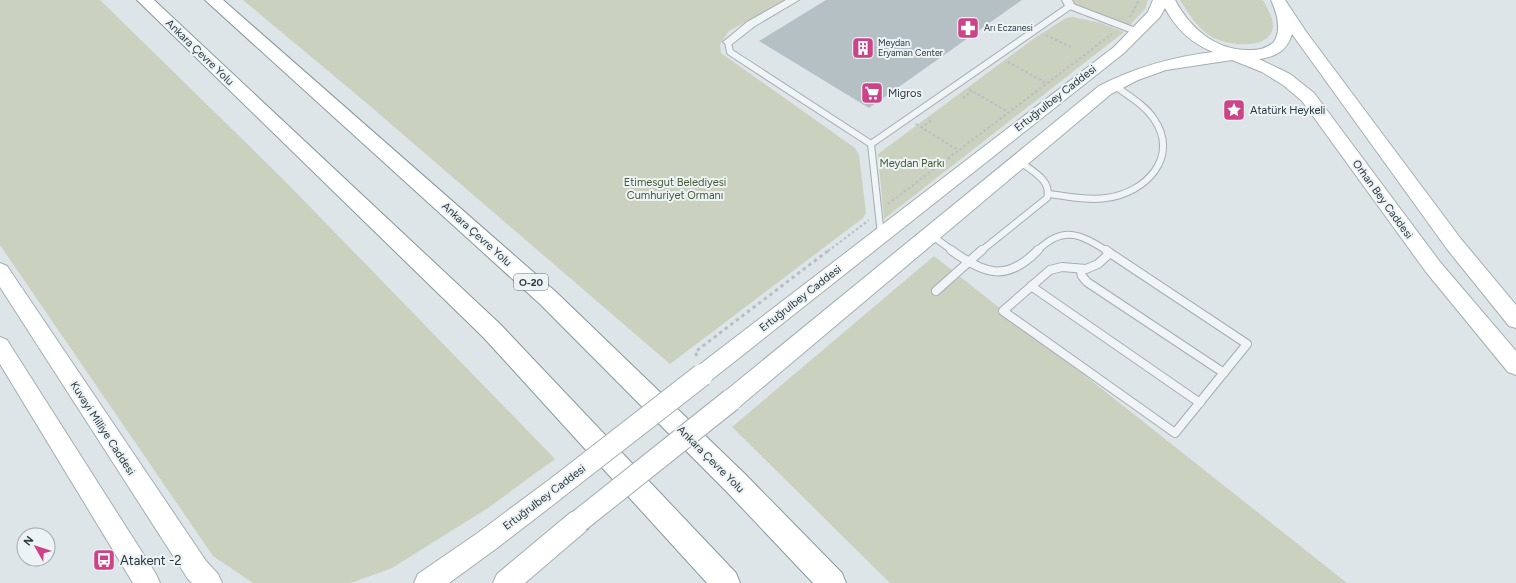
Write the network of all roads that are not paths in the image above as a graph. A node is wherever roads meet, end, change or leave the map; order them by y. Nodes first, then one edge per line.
1 (145, 0) edge
2 (213, 0) edge
3 (794, 0) edge
4 (1160, 0) edge
5 (1168, 0) edge
6 (1278, 1) edge
7 (1068, 3) edge
8 (1130, 29) junction
9 (728, 42) joint
10 (1233, 55) junction
11 (1114, 85) junction
12 (871, 144) junction
13 (1019, 161) junction
14 (1048, 194) junction
15 (881, 235) junction
16 (930, 235) junction
17 (1110, 253) junction
18 (968, 262) junction
19 (1080, 269) junction
20 (0, 270) edge
21 (1031, 286) junction
22 (936, 291) dead end
23 (1516, 320) edge
24 (0, 346) edge
25 (1516, 366) edge
26 (1224, 373) junction
27 (1200, 403) junction
28 (148, 583) edge
29 (209, 583) edge
30 (427, 583) edge
31 (506, 583) edge
32 (726, 583) edge
33 (832, 583) edge

1 - 32 highway, Ankara Çevre Yolu
2 - 33 highway, Ankara Çevre Yolu / O-20
3 - 9 street
4 - 8 main road, Ertuğrulbey Caddesi
5 - 10 main road, Orhan Bey Caddesi
6 - 10 main road
6 - 23 main road
7 - 8 lane
7 - 12 lane
8 - 15 main road, Ertuğrulbey Caddesi
9 - 12 lane
10 - 11 main road
10 - 25 main road, Orhan Bey Caddesi
11 - 13 main road
11 - 14 lane
12 - 15 lane
13 - 14 lane
13 - 16 main road
14 - 18 lane
15 - 30 main road, Ertuğrulbey Caddesi, bridge
16 - 18 lane
16 - 31 main road, bridge
17 - 18 lane
17 - 19 lane
17 - 26 lane
18 - 22 lane
19 - 21 lane
19 - 26 lane
20 - 29 main road, Kuvayi Milliye Caddesi
21 - 27 lane
21 - 27 lane
24 - 28 main road
26 - 27 lane

